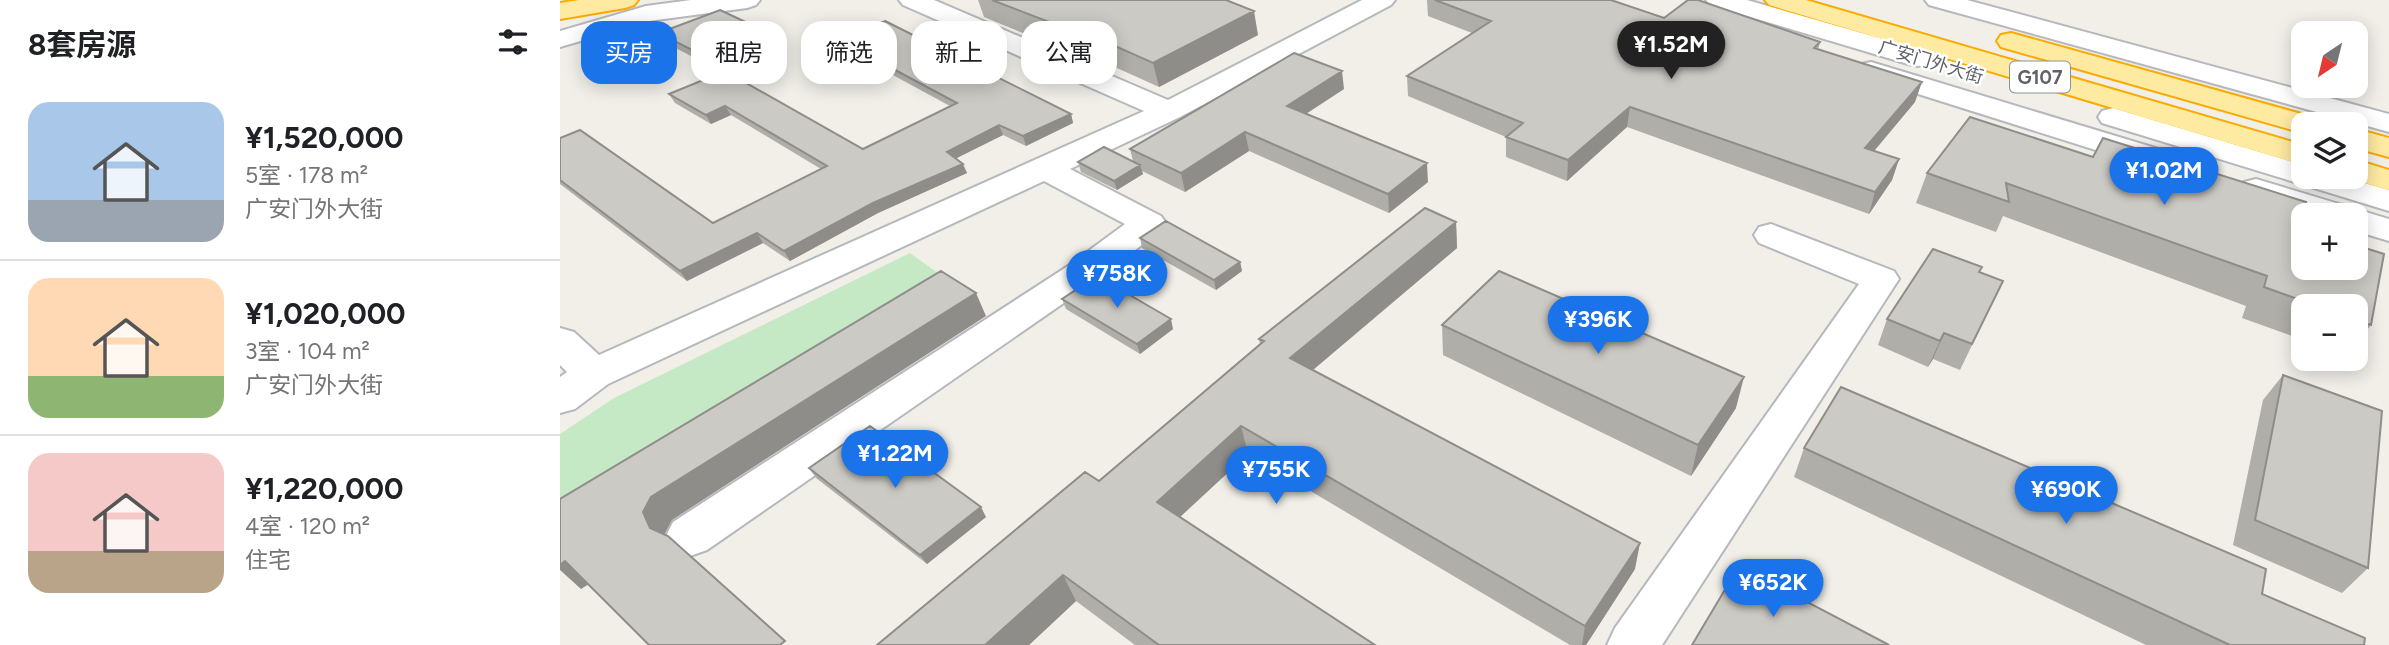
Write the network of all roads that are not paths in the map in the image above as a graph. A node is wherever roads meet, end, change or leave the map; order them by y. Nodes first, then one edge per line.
1 (625, 0) edge
2 (747, 0) edge
3 (912, 0) edge
4 (1382, 0) edge
5 (1745, 0) edge
6 (1865, 0) edge
7 (1938, 0) edge
8 (2021, 0) edge
9 (1705, 2) edge
10 (1781, 9) edge
11 (560, 11) edge
12 (560, 39) edge
13 (2291, 71) edge
14 (2368, 91) edge
15 (2389, 96) edge
16 (1170, 111) junction
17 (2291, 120) edge
18 (2389, 122) edge
19 (2368, 142) edge
20 (2389, 148) edge
21 (2291, 152) edge
22 (1045, 168) junction
23 (2291, 171) edge
24 (2368, 174) edge
25 (2389, 180) edge
26 (2349, 189) edge
27 (2389, 201) edge
28 (2301, 203) edge
29 (2368, 224) edge
30 (2389, 230) edge
31 (1771, 235) dead end
32 (560, 342) edge
33 (594, 374) junction
34 (560, 398) edge
35 (690, 536) dead end
36 (1633, 645) edge

1 - 11 highway
2 - 12 street
3 - 16 street
4 - 16 street
5 - 10 highway
6 - 17 highway, 广安门外大街 / G107
7 - 18 street
8 - 13 street
9 - 10 street, 广安门外大街
9 - 28 street
10 - 21 highway, 广安门外大街 / G107
10 - 23 street, 广安门外大街
14 - 15 street
16 - 22 street
19 - 20 highway
22 - 33 street
22 - 35 street
24 - 25 highway
26 - 27 street
29 - 30 street
31 - 36 street
32 - 33 street
33 - 34 street

